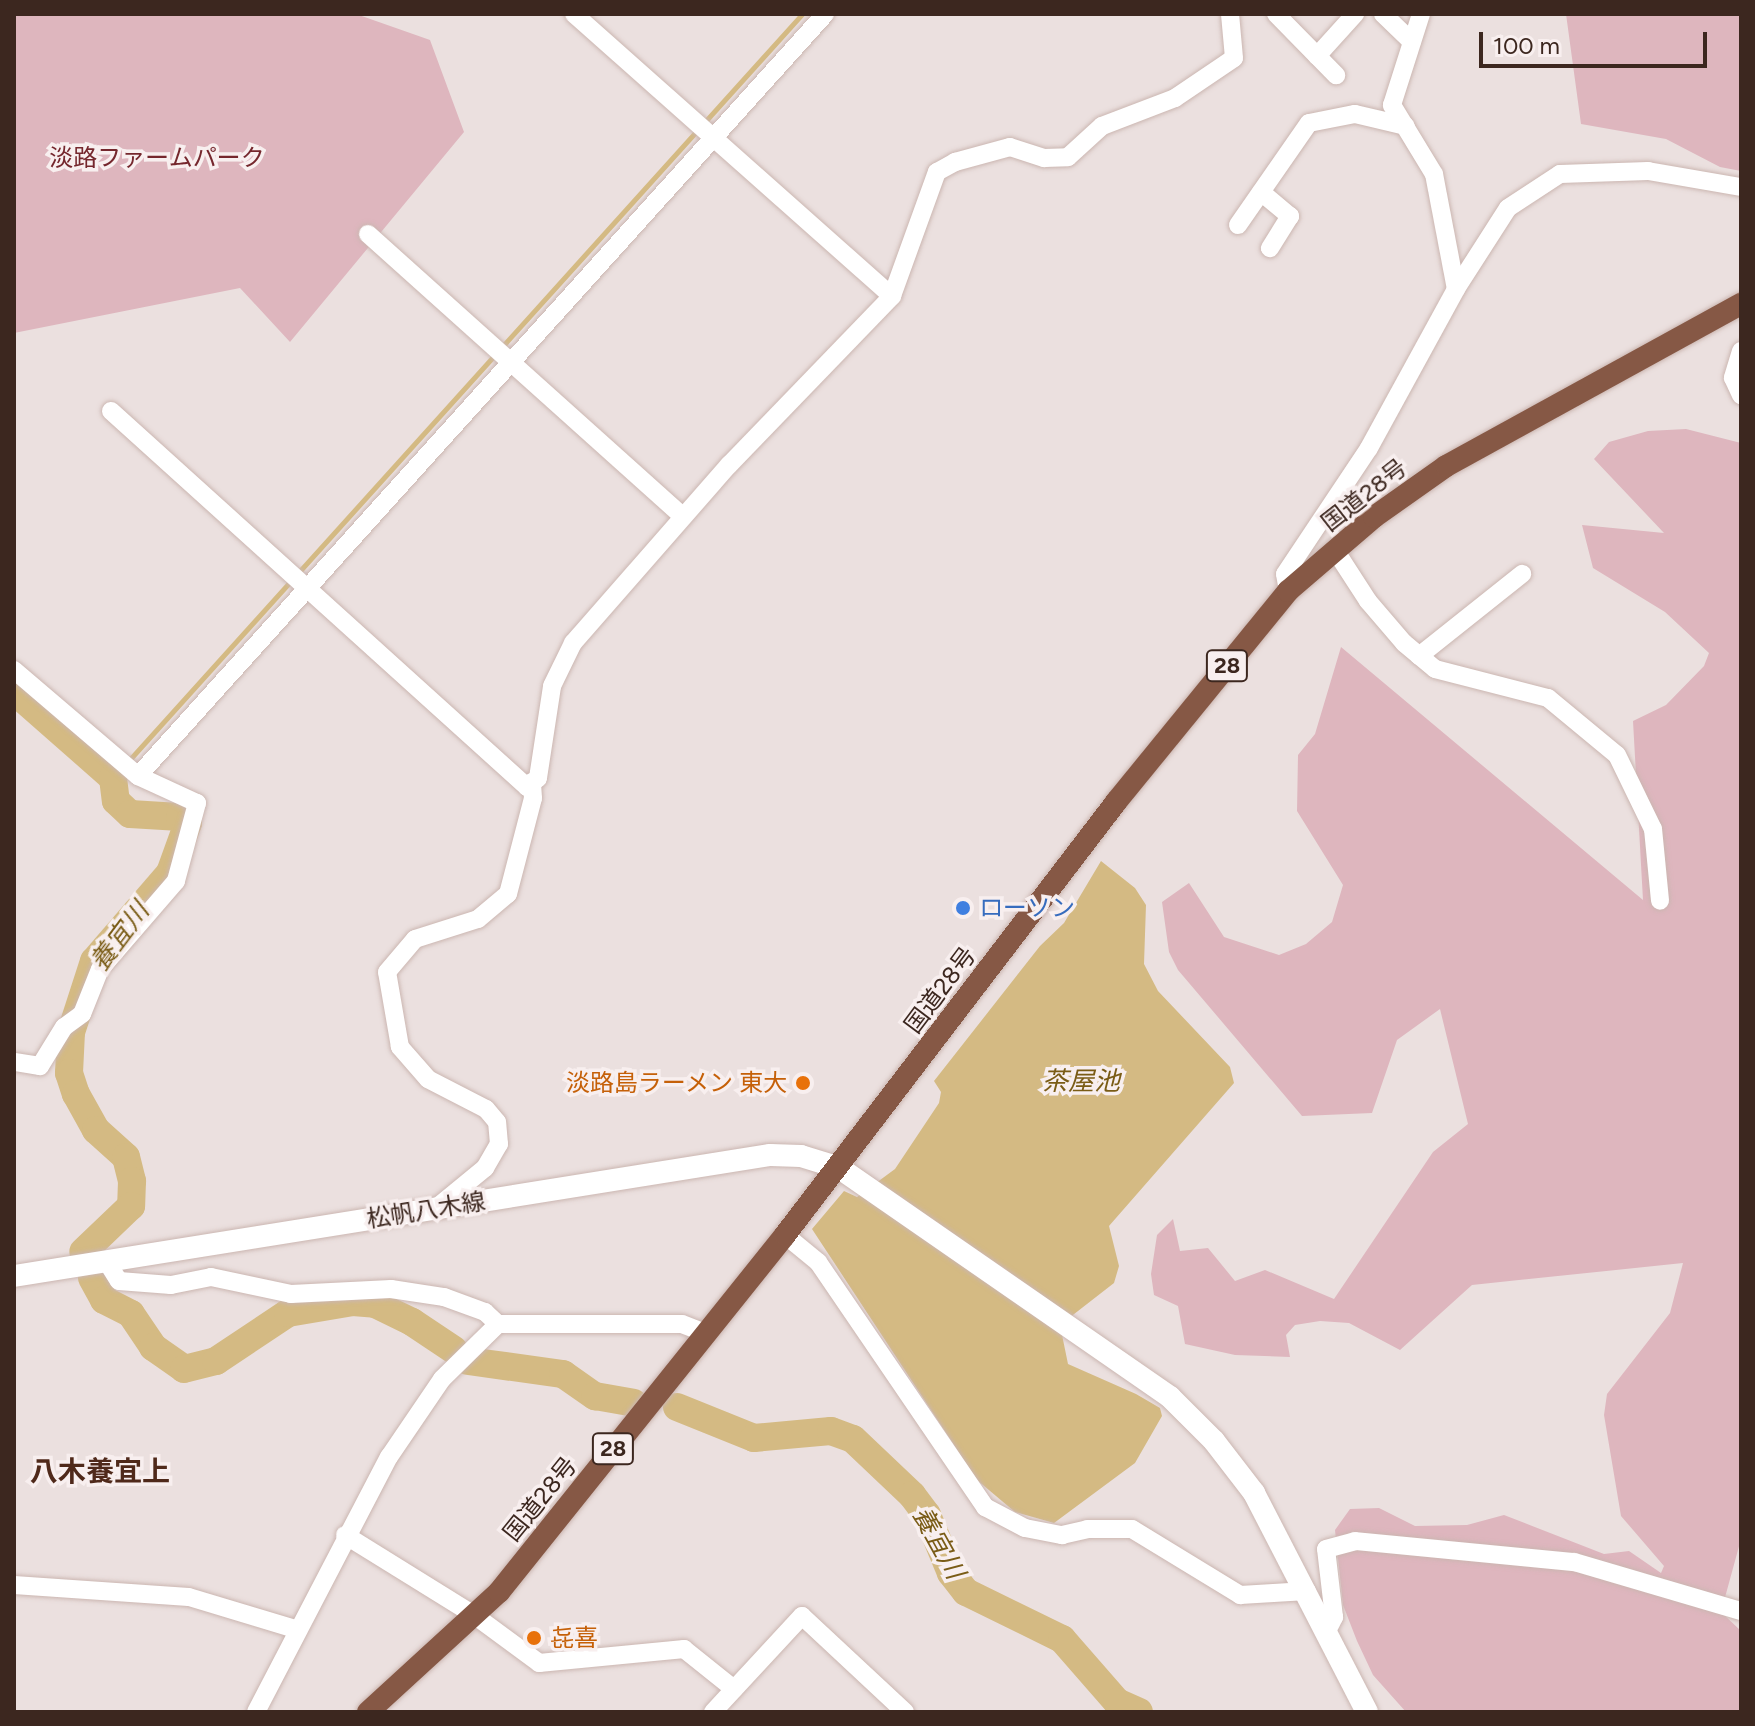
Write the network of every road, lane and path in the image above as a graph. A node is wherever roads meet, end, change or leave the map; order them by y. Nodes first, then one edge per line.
1 (574, 14) edge
2 (825, 14) edge
3 (1230, 14) edge
4 (1276, 14) edge
5 (1355, 14) edge
6 (1383, 14) edge
7 (1421, 14) edge
8 (1412, 42) junction
9 (1317, 56) junction
10 (1336, 75) dead end
11 (1406, 126) junction
12 (710, 136) junction
13 (1741, 187) edge
14 (1261, 192) junction
15 (1238, 225) dead end
16 (368, 234) dead end
17 (1270, 248) dead end
18 (1456, 289) junction
19 (892, 296) junction
20 (1741, 304) edge
21 (1741, 351) edge
22 (508, 362) junction
23 (1741, 395) edge
24 (111, 411) dead end
25 (683, 517) junction
26 (1335, 550) junction
27 (1522, 574) dead end
28 (306, 584) junction
29 (1288, 591) junction
30 (1419, 656) junction
31 (14, 670) edge
32 (136, 774) junction
33 (532, 782) junction
34 (1660, 901) dead end
35 (14, 1062) edge
36 (838, 1167) junction
37 (435, 1209) junction
38 (785, 1235) junction
39 (107, 1262) junction
40 (14, 1276) edge
41 (498, 1324) junction
42 (706, 1333) junction
43 (345, 1535) junction
44 (14, 1585) edge
45 (1307, 1591) junction
46 (1741, 1611) edge
47 (474, 1615) junction
48 (298, 1630) junction
49 (1326, 1633) junction
50 (734, 1689) junction
51 (256, 1712) edge
52 (368, 1712) edge
53 (713, 1712) edge
54 (905, 1712) edge
55 (1367, 1712) edge

1 - 12 street
2 - 12 street
3 - 19 street
4 - 9 street
5 - 9 street
6 - 8 street
7 - 8 street
8 - 11 street
9 - 10 street
11 - 14 street
11 - 18 street
12 - 19 street
12 - 22 street
13 - 18 street
14 - 15 street
14 - 17 street
16 - 22 street
18 - 29 street
19 - 25 street
20 - 26 highway, 国道28号 / 28
21 - 23 street
22 - 25 street
22 - 28 street
24 - 28 street
25 - 33 street
26 - 29 highway, 国道28号 / 28
26 - 30 street
27 - 30 street
28 - 32 street
28 - 33 street
29 - 36 highway, 国道28号 / 28
30 - 34 street
31 - 32 street
32 - 35 street
33 - 37 street
36 - 37 main road, 松帆八木線
36 - 38 highway, 国道28号 / 28
36 - 45 main road
37 - 39 main road, 松帆八木線
38 - 42 highway, 国道28号 / 28
38 - 45 street
39 - 40 main road, 松帆八木線
39 - 41 street
41 - 42 street
41 - 43 street
42 - 47 highway, 国道28号 / 28
43 - 47 street
43 - 48 street
44 - 48 street
45 - 49 main road
46 - 49 street
47 - 50 street
47 - 52 highway, 国道28号 / 28
48 - 51 street
49 - 55 main road
50 - 53 street
50 - 54 street

